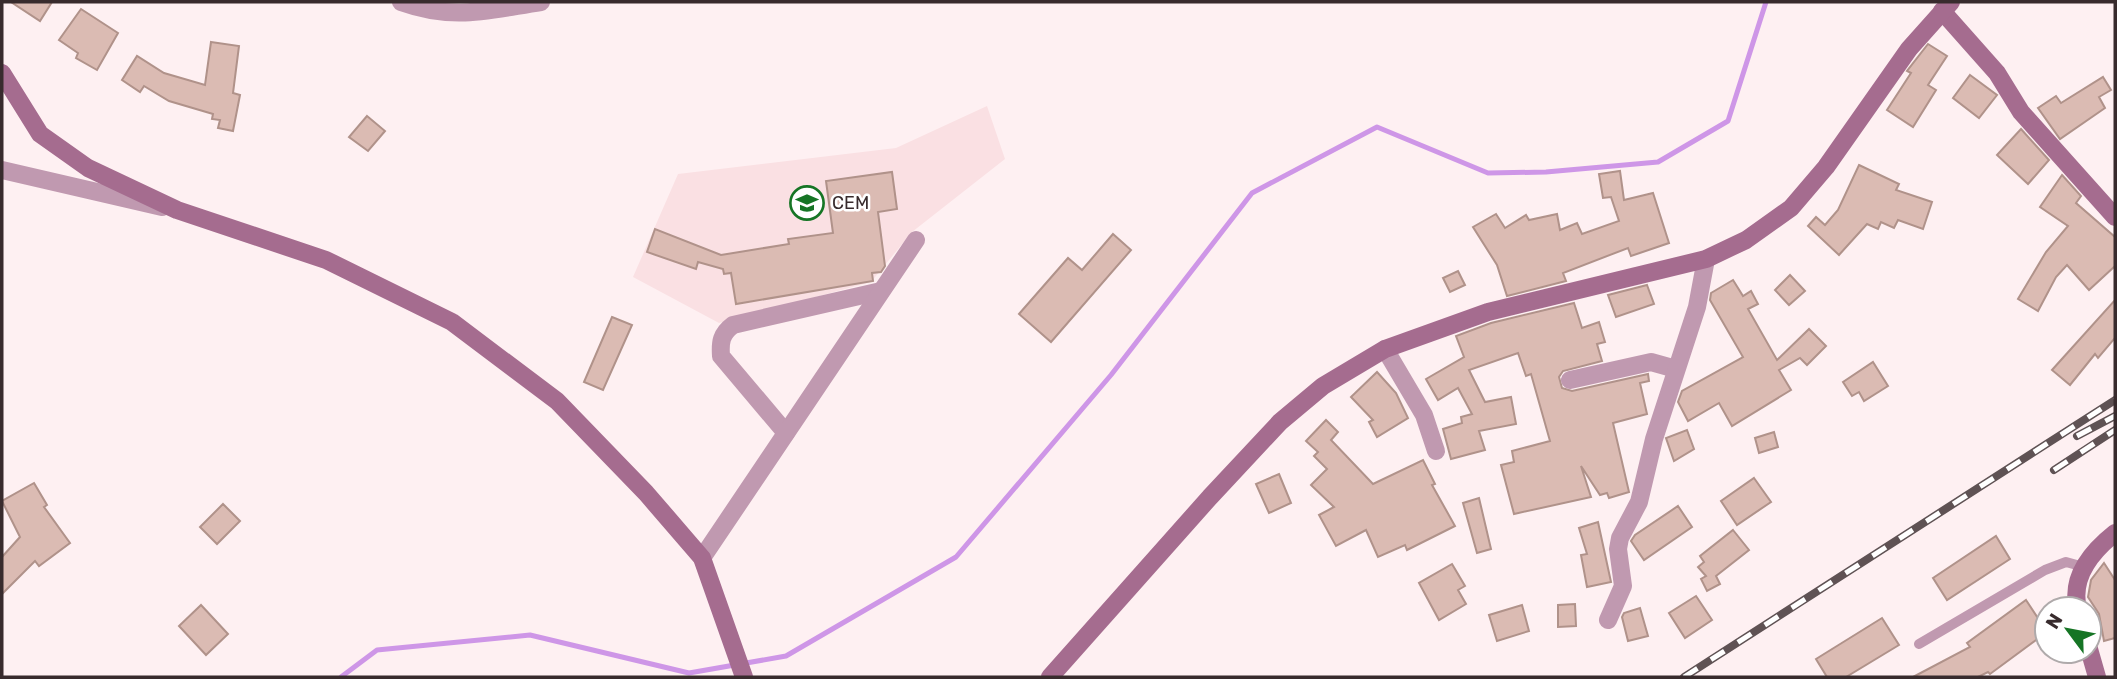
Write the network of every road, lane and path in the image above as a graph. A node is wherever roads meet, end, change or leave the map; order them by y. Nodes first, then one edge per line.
1 (401, 2) edge
2 (541, 2) edge
3 (1947, 6) edge
4 (2, 73) edge
5 (2, 170) edge
6 (190, 214) junction
7 (2115, 217) edge
8 (916, 240) dead end
9 (1706, 259) junction
10 (881, 292) junction
11 (1385, 349) junction
12 (1676, 369) junction
13 (1570, 380) dead end
14 (786, 433) junction
15 (1436, 451) dead end
16 (2115, 533) edge
17 (702, 558) junction
18 (2084, 567) junction
19 (2075, 595) edge
20 (1608, 620) dead end
21 (1919, 644) dead end
22 (744, 677) edge
23 (1051, 677) edge

1 - 2 street
3 - 7 street
3 - 9 street
4 - 6 street
5 - 6 street
6 - 17 street
8 - 10 street
9 - 11 street
9 - 12 street
10 - 14 street
10 - 14 street
11 - 15 street
11 - 23 street
12 - 13 street
12 - 20 street
14 - 17 street
16 - 18 street
17 - 22 street
18 - 19 street
18 - 21 lane

